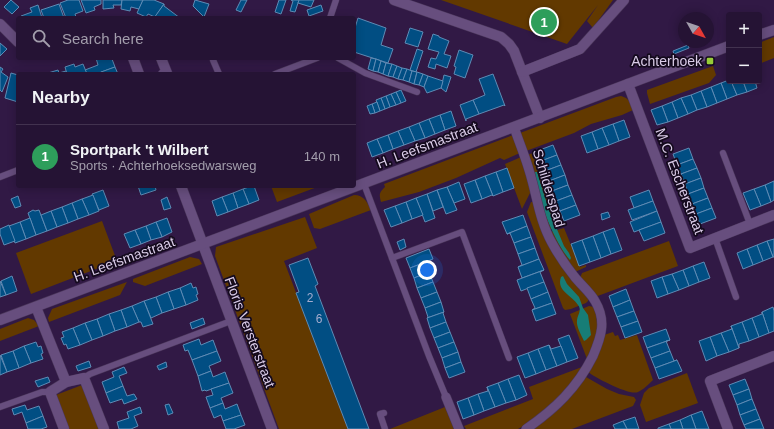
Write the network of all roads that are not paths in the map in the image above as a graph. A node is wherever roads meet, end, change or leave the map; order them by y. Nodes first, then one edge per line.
1 (336, 0) edge
2 (394, 0) edge
3 (624, 0) edge
4 (331, 16) edge
5 (0, 24) edge
6 (774, 30) edge
7 (762, 34) edge
8 (16, 40) edge
9 (726, 47) edge
10 (134, 60) edge
11 (162, 60) edge
12 (213, 60) dead end
13 (312, 60) edge
14 (342, 60) edge
15 (138, 72) edge
16 (167, 72) edge
17 (218, 72) edge
18 (280, 72) edge
19 (522, 72) junction
20 (628, 84) junction
21 (418, 92) dead end
22 (540, 118) junction
23 (514, 127) junction
24 (723, 153) dead end
25 (16, 171) edge
26 (0, 177) edge
27 (364, 184) junction
28 (356, 187) edge
29 (182, 188) edge
30 (353, 188) edge
31 (774, 215) edge
32 (750, 224) junction
33 (714, 238) junction
34 (202, 245) junction
35 (392, 258) junction
36 (736, 297) dead end
37 (36, 307) junction
38 (0, 320) edge
39 (230, 321) junction
40 (774, 356) edge
41 (509, 358) dead end
42 (84, 378) junction
43 (66, 382) junction
44 (50, 392) junction
45 (446, 397) joint
46 (0, 407) edge
47 (384, 413) dead end
48 (64, 429) edge
49 (104, 429) edge
50 (272, 429) edge
51 (385, 429) edge
52 (459, 429) edge
53 (526, 429) edge
54 (728, 429) edge

1 - 4 lane
2 - 19 street
3 - 19 street
5 - 8 street
6 - 7 street
9 - 20 street, H. Leefsmastraat
10 - 15 street
11 - 16 street
12 - 17 lane
13 - 18 lane
14 - 21 lane
19 - 22 street
20 - 22 street, H. Leefsmastraat
20 - 33 street, M.C. Escherstraat
22 - 23 street, H. Leefsmastraat
23 - 27 street, H. Leefsmastraat
23 - 53 street, Schilderspad
24 - 32 lane
25 - 26 lane
27 - 28 street, H. Leefsmastraat
27 - 35 lane
29 - 34 street, Floris Versterstraat
30 - 34 street, H. Leefsmastraat
31 - 32 street, M.C. Escherstraat
32 - 33 street, M.C. Escherstraat
33 - 36 lane
34 - 37 street, H. Leefsmastraat
34 - 39 street, Floris Versterstraat
35 - 41 lane
35 - 45 lane
37 - 38 street, H. Leefsmastraat
37 - 43 street
39 - 42 lane
39 - 50 street, Floris Versterstraat
40 - 54 street
42 - 43 street
42 - 49 street
43 - 44 street
44 - 46 lane
44 - 48 street
45 - 52 street
47 - 51 lane

